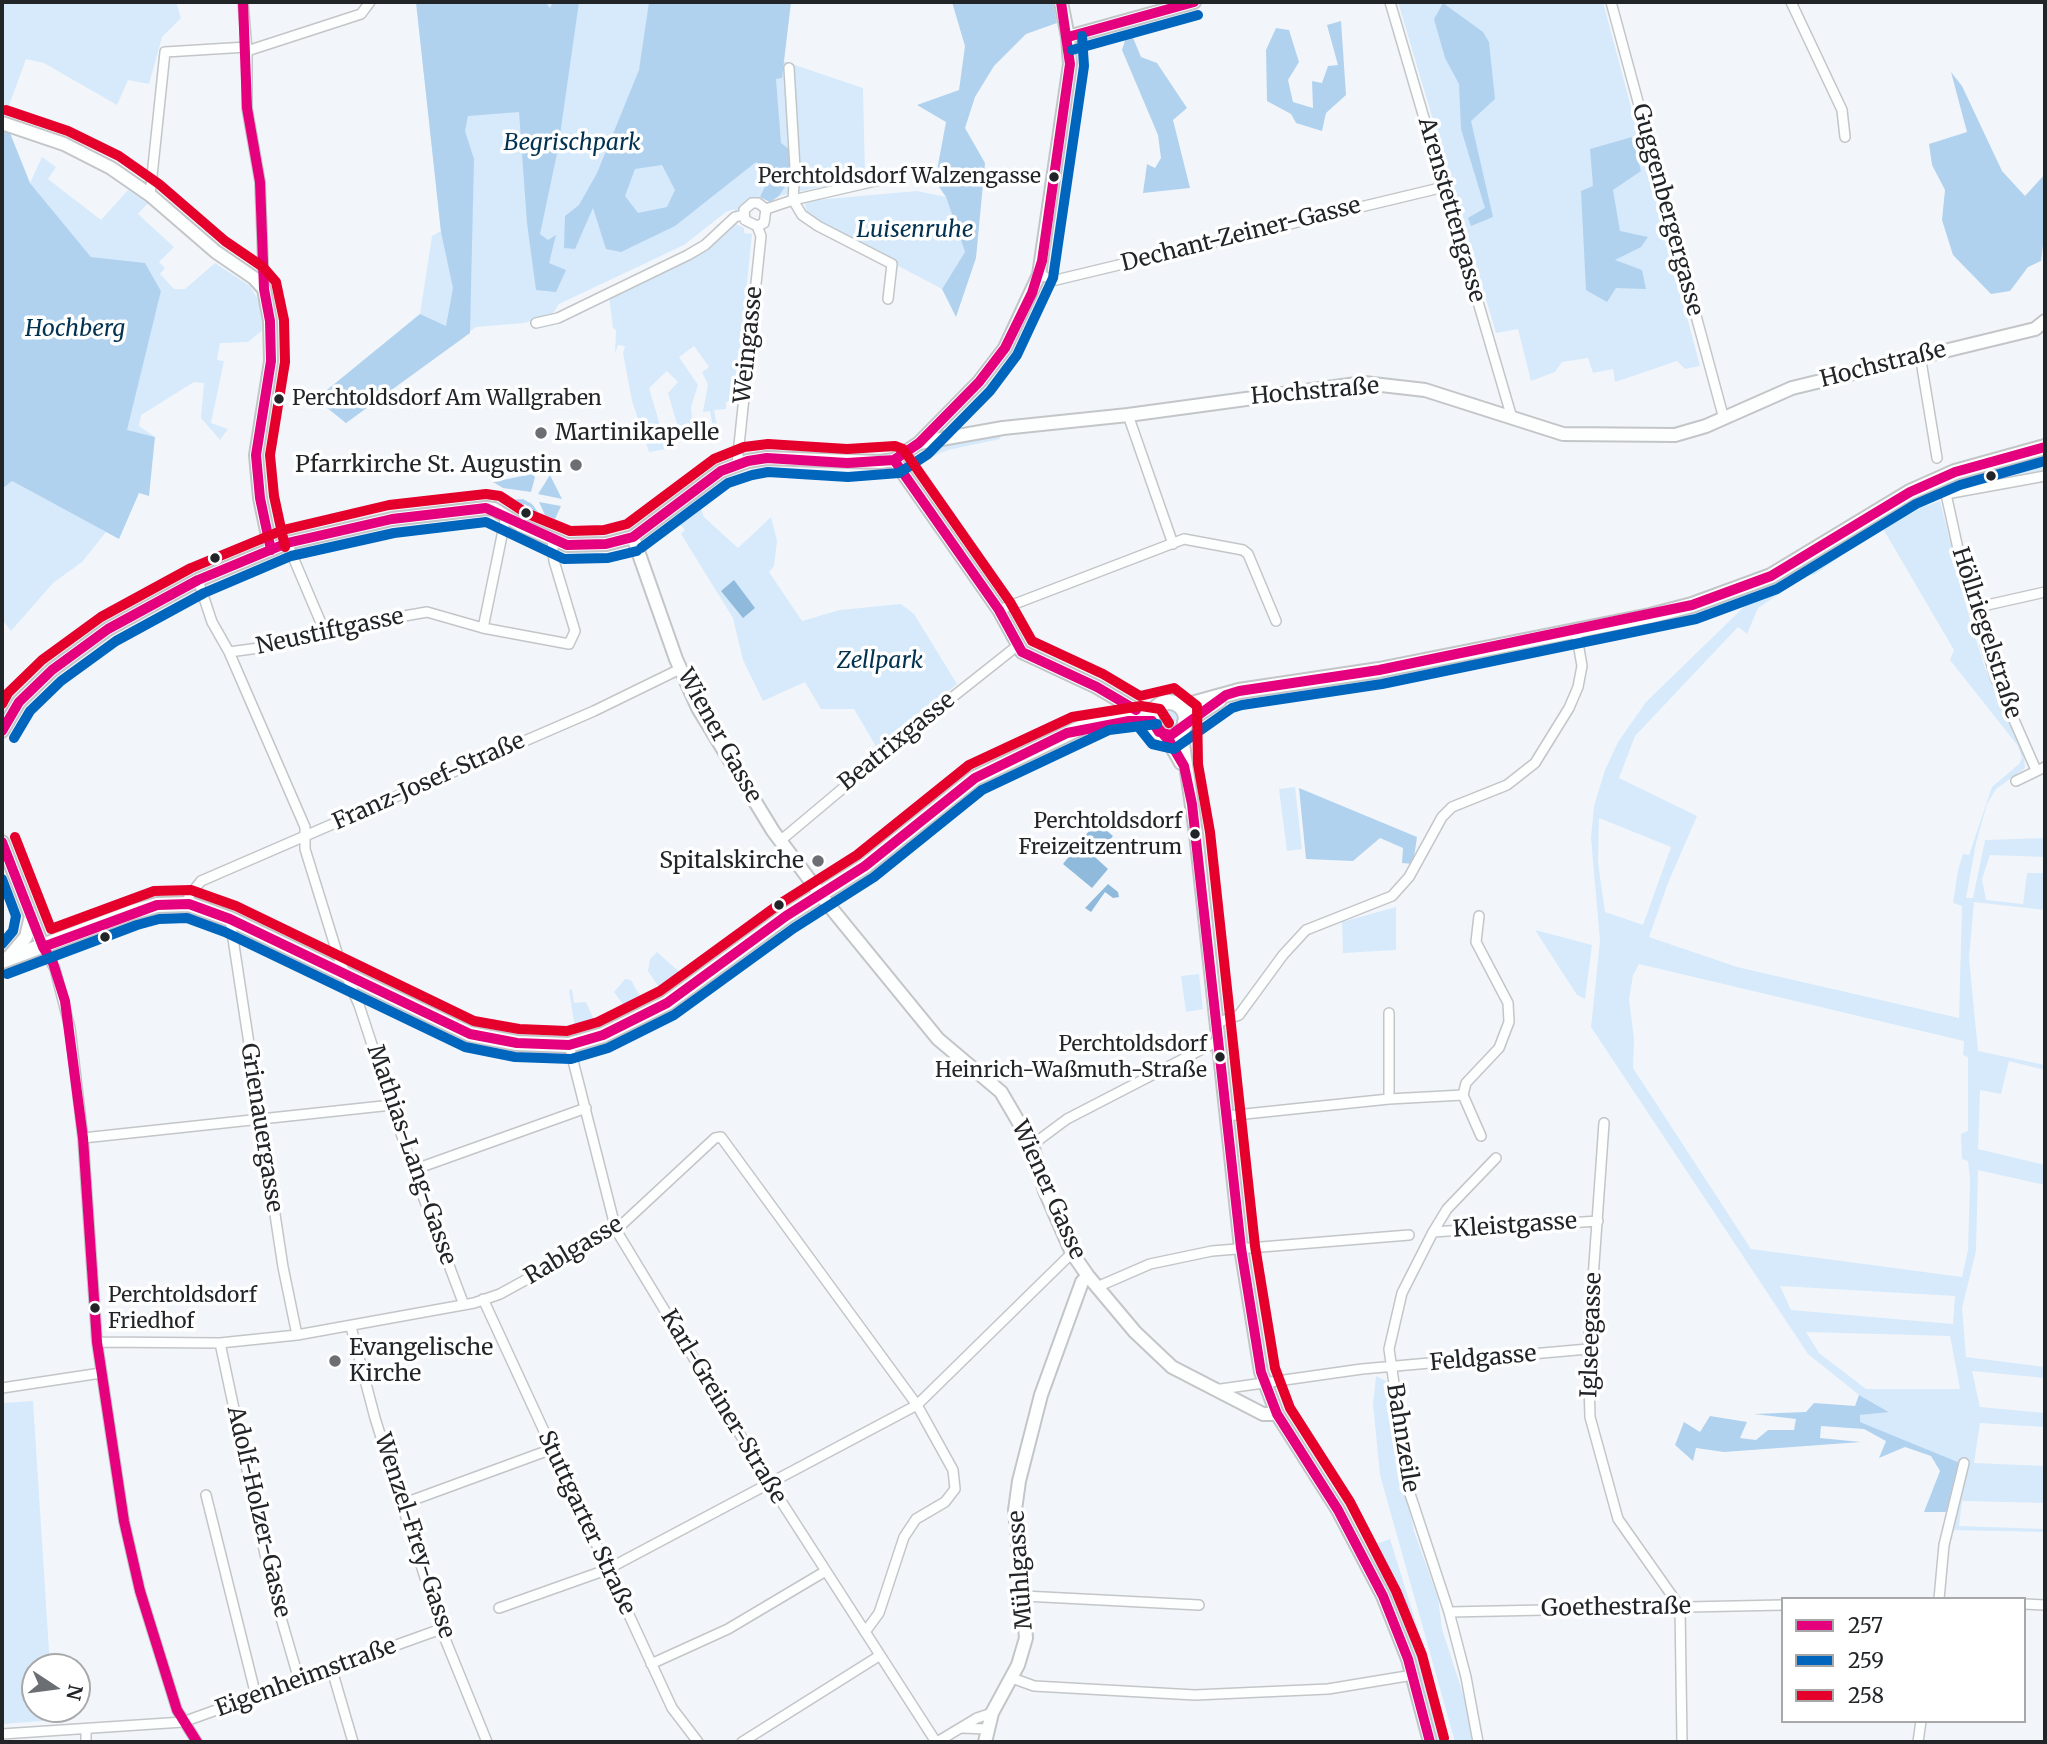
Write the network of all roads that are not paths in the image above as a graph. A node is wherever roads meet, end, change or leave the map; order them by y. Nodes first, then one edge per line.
1 (243, 2) edge
2 (370, 2) edge
3 (1060, 2) edge
4 (1194, 2) edge
5 (1390, 2) edge
6 (1611, 2) edge
7 (1791, 2) edge
8 (1068, 37) junction
9 (247, 49) junction
10 (789, 68) dead end
11 (2, 123) edge
12 (1845, 137) dead end
13 (897, 176) dead end
14 (1444, 187) junction
15 (150, 195) junction
16 (793, 200) junction
17 (766, 209) junction
18 (743, 215) junction
19 (757, 226) junction
20 (1039, 275) junction
21 (264, 289) junction
22 (888, 299) dead end
23 (2045, 321) edge
24 (536, 323) dead end
25 (1920, 355) junction
26 (1128, 415) junction
27 (1512, 418) junction
28 (1724, 419) junction
29 (919, 443) junction
30 (2045, 447) edge
31 (1937, 458) dead end
32 (894, 460) junction
33 (737, 464) junction
34 (2045, 476) edge
35 (506, 516) junction
36 (633, 537) junction
37 (552, 539) junction
38 (287, 543) junction
39 (1173, 544) junction
40 (271, 550) junction
41 (198, 580) junction
42 (2045, 592) edge
43 (1974, 608) junction
44 (999, 610) junction
45 (1276, 621) dead end
46 (482, 628) junction
47 (324, 630) junction
48 (1576, 631) junction
49 (1017, 646) junction
50 (229, 652) junction
51 (680, 669) junction
52 (1226, 695) junction
53 (1181, 707) junction
54 (1136, 710) junction
55 (1154, 715) junction
56 (1183, 726) junction
57 (2, 731) edge
58 (1074, 731) junction
59 (1165, 735) junction
60 (1184, 766) junction
61 (2041, 769) edge
62 (2016, 781) dead end
63 (305, 837) junction
64 (780, 841) junction
65 (2, 842) edge
66 (820, 895) junction
67 (189, 904) junction
68 (31, 915) junction
69 (1479, 916) dead end
70 (230, 919) junction
71 (43, 947) junction
72 (3, 961) edge
73 (347, 975) junction
74 (373, 987) junction
75 (359, 1005) junction
76 (1390, 1013) dead end
77 (1216, 1023) junction
78 (1218, 1041) junction
79 (569, 1045) junction
80 (1462, 1095) junction
81 (1389, 1099) junction
82 (392, 1105) junction
83 (586, 1108) junction
84 (1226, 1116) junction
85 (260, 1118) junction
86 (1604, 1123) dead end
87 (1481, 1136) dead end
88 (83, 1138) junction
89 (1032, 1144) junction
90 (1496, 1157) dead end
91 (414, 1170) junction
92 (1598, 1221) junction
93 (616, 1230) junction
94 (1433, 1232) junction
95 (1409, 1234) dead end
96 (1241, 1248) junction
97 (1072, 1253) junction
98 (1088, 1276) junction
99 (1097, 1287) junction
100 (483, 1300) junction
101 (464, 1305) junction
102 (351, 1327) junction
103 (297, 1335) junction
104 (97, 1342) junction
105 (220, 1343) junction
106 (1588, 1349) junction
107 (1391, 1367) junction
108 (101, 1373) junction
109 (1264, 1381) junction
110 (2, 1388) edge
111 (1213, 1390) junction
112 (917, 1405) junction
113 (1276, 1414) junction
114 (552, 1449) junction
115 (1964, 1462) dead end
116 (769, 1484) junction
117 (206, 1495) dead end
118 (402, 1504) junction
119 (606, 1570) junction
120 (824, 1572) junction
121 (1024, 1596) junction
122 (1939, 1597) edge
123 (2026, 1604) edge
124 (1199, 1605) dead end
125 (1781, 1605) edge
126 (2045, 1605) edge
127 (1680, 1607) junction
128 (499, 1608) dead end
129 (1449, 1612) junction
130 (441, 1629) junction
131 (865, 1632) junction
132 (878, 1656) junction
133 (651, 1664) junction
134 (332, 1670) junction
135 (1412, 1675) junction
136 (1012, 1678) junction
137 (299, 1680) junction
138 (256, 1696) junction
139 (992, 1713) junction
140 (183, 1722) junction
141 (1921, 1723) edge
142 (962, 1728) junction
143 (86, 1729) junction
144 (2, 1734) edge
145 (986, 1736) edge
146 (86, 1742) edge
147 (197, 1742) edge
148 (354, 1742) edge
149 (486, 1742) edge
150 (698, 1742) edge
151 (741, 1742) edge
152 (936, 1742) edge
153 (1430, 1742) edge
154 (1478, 1742) edge
155 (1682, 1742) edge
156 (1918, 1742) edge

1 - 9 street
2 - 9 street
3 - 8 main road
4 - 8 main road
5 - 14 street, Arenstettengasse
6 - 28 street, Guggenbergergasse
7 - 12 street
8 - 20 main road
9 - 15 street
9 - 21 street
10 - 16 street
11 - 15 main road
13 - 16 street
14 - 20 street, Dechant-Zeiner-Gasse
14 - 27 street, Arenstettengasse
15 - 21 main road
16 - 17 street
16 - 22 street
17 - 18 street
17 - 19 street
18 - 19 street
18 - 24 street
19 - 33 street, Weingasse
20 - 29 main road
21 - 40 main road
23 - 25 main road, Hochstraße
25 - 28 main road, Hochstraße
25 - 31 street
26 - 27 main road, Hochstraße
26 - 29 main road, Hochstraße
26 - 39 street
27 - 28 main road, Hochstraße
29 - 32 main road, Hochstraße
30 - 48 main road
32 - 33 main road
32 - 44 main road
33 - 36 main road
34 - 43 street, Höllriegelstraße
35 - 37 main road
35 - 38 main road
35 - 46 street
36 - 37 main road
36 - 51 main road, Wiener Gasse
37 - 46 street, Neustiftgasse
38 - 40 main road
38 - 47 street
39 - 44 street
39 - 45 street
40 - 41 main road
41 - 50 street, Mathias-Lang-Gasse
41 - 57 main road
42 - 43 street
43 - 61 street, Höllriegelstraße
44 - 49 main road
46 - 47 street, Neustiftgasse
47 - 50 street, Neustiftgasse
48 - 52 main road
48 - 77 street
49 - 54 main road
49 - 64 street, Beatrixgasse
50 - 63 street, Mathias-Lang-Gasse
51 - 63 street, Franz-Josef-Straße
51 - 64 main road, Wiener Gasse
52 - 53 main road
52 - 56 main road
53 - 55 main road
53 - 56 main road
54 - 55 main road
54 - 58 main road
55 - 58 main road
55 - 59 main road
56 - 59 main road
56 - 60 main road
58 - 66 main road
59 - 60 main road
60 - 77 main road
61 - 62 street
63 - 67 street, Franz-Josef-Straße
63 - 73 street, Mathias-Lang-Gasse
64 - 66 main road, Wiener Gasse
65 - 68 main road
66 - 79 main road
66 - 89 main road, Wiener Gasse
67 - 70 main road
67 - 71 main road
68 - 71 main road
68 - 72 main road
69 - 80 street
70 - 73 main road
70 - 85 street, Grienauergasse
71 - 72 main road
71 - 88 street
73 - 74 main road
73 - 75 street, Mathias-Lang-Gasse
74 - 75 street
74 - 79 main road
75 - 82 street, Mathias-Lang-Gasse
76 - 81 street
77 - 78 main road
78 - 84 main road
78 - 89 street
79 - 83 street, Karl-Greiner-Straße
80 - 81 street
80 - 87 street
81 - 84 street
82 - 85 street
82 - 91 street, Mathias-Lang-Gasse
83 - 91 street
83 - 93 street, Karl-Greiner-Straße
84 - 96 main road
85 - 88 street
85 - 103 street, Grienauergasse
86 - 92 street, Iglseegasse
88 - 104 street
89 - 97 main road, Wiener Gasse
90 - 94 street, Bahnzeile
91 - 101 street, Mathias-Lang-Gasse
92 - 94 street, Kleistgasse
92 - 106 street, Iglseegasse
93 - 100 street, Rablgasse
93 - 112 street, Rablgasse
93 - 116 street, Karl-Greiner-Straße
94 - 107 street, Bahnzeile
95 - 96 street
96 - 99 street
96 - 109 main road
97 - 98 main road, Wiener Gasse
97 - 112 street
98 - 99 main road, Wiener Gasse
98 - 121 main road, Mühlgasse
99 - 111 main road, Wiener Gasse
100 - 101 street, Rablgasse
100 - 114 street, Stuttgarter Straße
101 - 102 street, Rablgasse
102 - 103 street, Rablgasse
102 - 118 street, Wenzel-Frey-Gasse
103 - 105 street, Rablgasse
104 - 105 street, Rablgasse
104 - 108 street
105 - 137 street, Adolf-Holzer-Gasse
106 - 107 street, Feldgasse
106 - 127 street, Iglseegasse
107 - 109 street, Feldgasse
107 - 129 street, Bahnzeile
108 - 110 street
108 - 140 street
109 - 111 street, Feldgasse
109 - 113 main road
111 - 113 main road, Wiener Gasse
112 - 116 street
112 - 131 street
113 - 135 main road
114 - 118 street
114 - 119 street, Stuttgarter Straße
115 - 122 street
116 - 119 street
116 - 120 street, Karl-Greiner-Straße
117 - 138 street
118 - 130 street, Wenzel-Frey-Gasse
119 - 128 street
119 - 133 street, Stuttgarter Straße
120 - 131 street, Karl-Greiner-Straße
120 - 133 street
121 - 124 street
121 - 136 main road, Mühlgasse
123 - 126 street
125 - 127 street, Goethestraße
127 - 129 street, Goethestraße
127 - 155 street
129 - 154 street, Bahnzeile
130 - 134 street, Eigenheimstraße
130 - 149 street, Wenzel-Frey-Gasse
131 - 132 street, Karl-Greiner-Straße
132 - 151 street
132 - 152 street, Karl-Greiner-Straße
133 - 150 street, Stuttgarter Straße
134 - 137 street, Eigenheimstraße
134 - 148 street
135 - 136 street
135 - 153 main road
136 - 139 main road, Mühlgasse
137 - 138 street, Eigenheimstraße
138 - 140 street, Eigenheimstraße
139 - 142 street
139 - 145 main road, Mühlgasse
140 - 143 street, Eigenheimstraße
140 - 147 street
141 - 156 street
142 - 145 street
142 - 152 street
143 - 144 street, Eigenheimstraße
143 - 146 street

